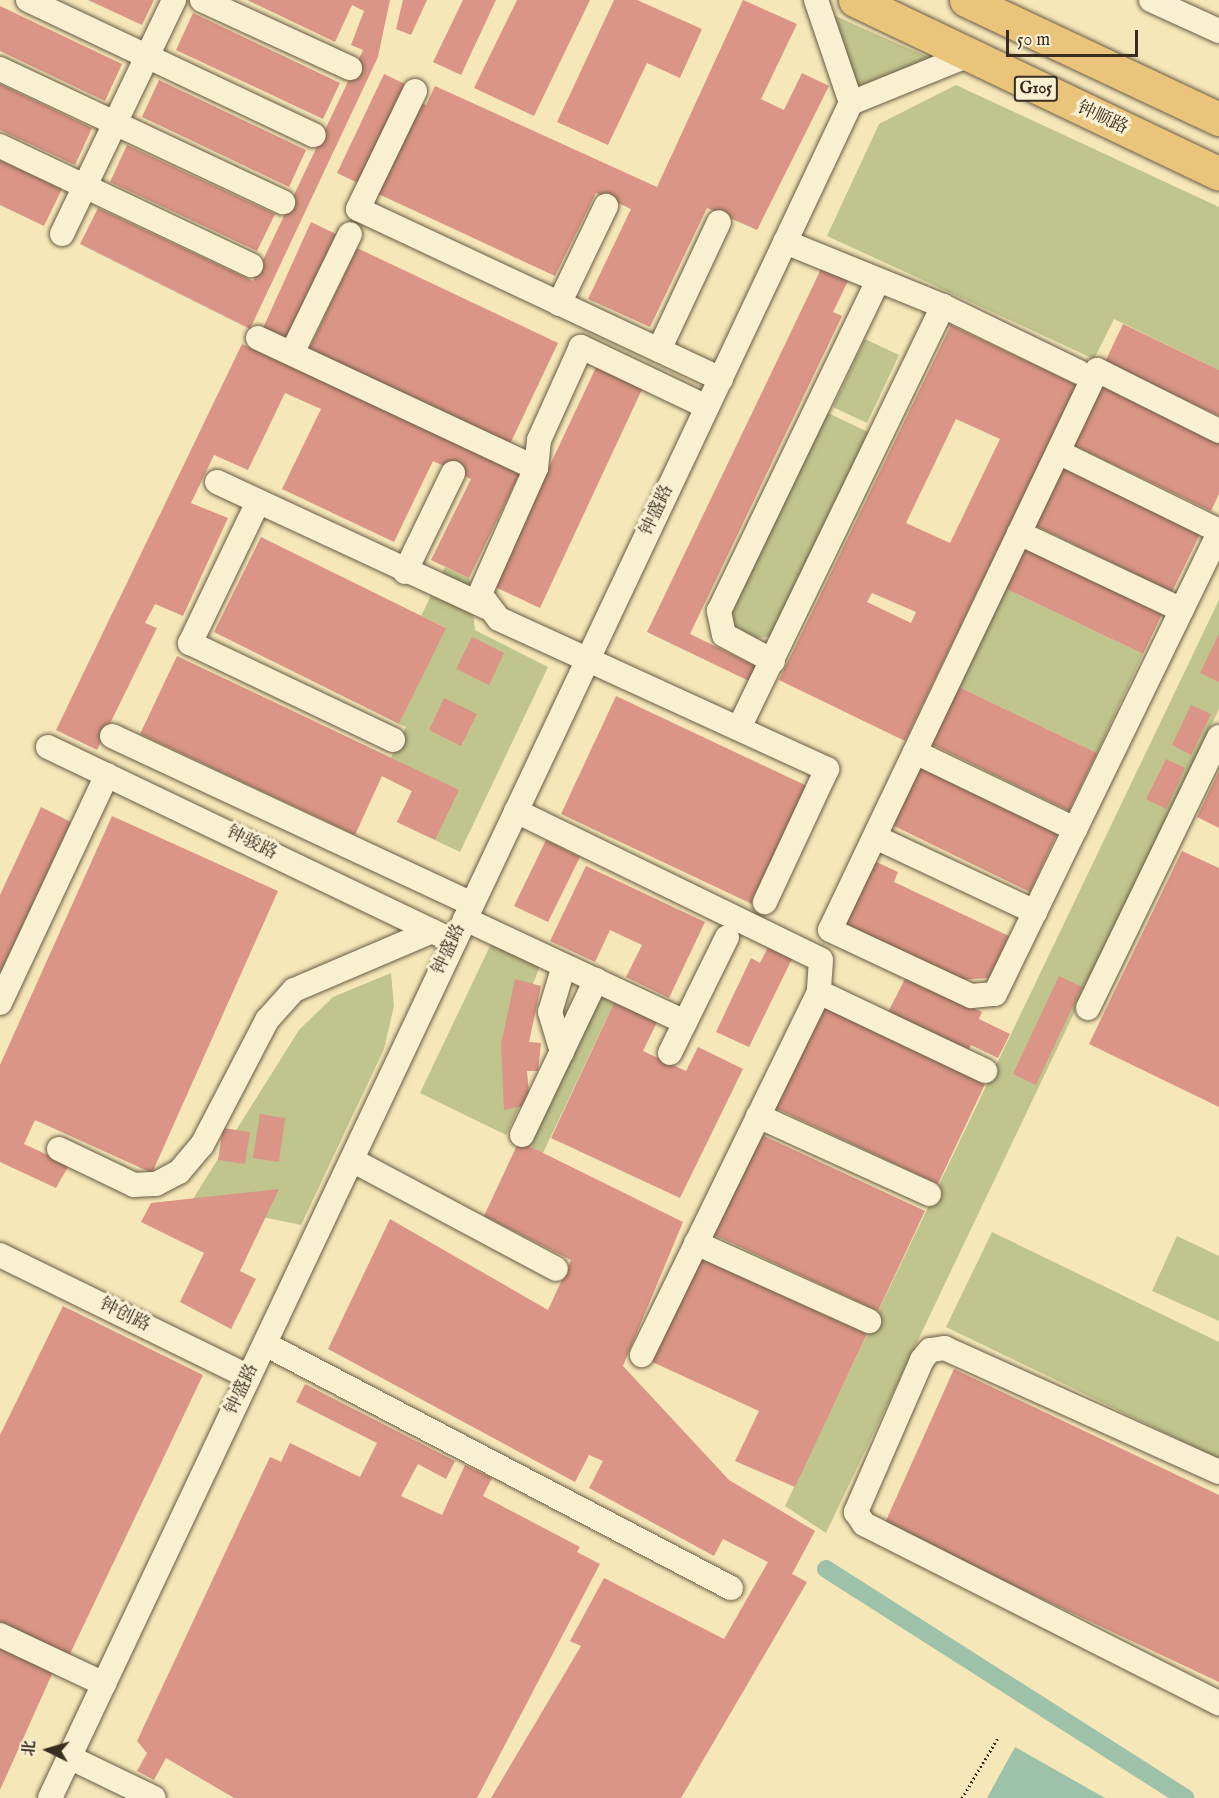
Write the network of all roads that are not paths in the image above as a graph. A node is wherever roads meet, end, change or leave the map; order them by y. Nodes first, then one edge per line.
1 (28, 0) edge
2 (174, 0) edge
3 (202, 0) edge
4 (816, 0) edge
5 (855, 0) edge
6 (966, 0) edge
7 (1151, 0) edge
8 (1219, 31) edge
9 (147, 56) junction
10 (968, 56) junction
11 (350, 68) dead end
12 (0, 69) edge
13 (415, 90) dead end
14 (851, 103) junction
15 (1219, 120) edge
16 (115, 123) junction
17 (314, 135) dead end
18 (0, 146) edge
19 (1219, 174) edge
20 (85, 187) junction
21 (283, 202) dead end
22 (606, 206) dead end
23 (719, 222) dead end
24 (62, 234) dead end
25 (350, 234) dead end
26 (785, 242) junction
27 (251, 265) dead end
28 (878, 280) junction
29 (559, 304) junction
30 (943, 306) junction
31 (258, 338) dead end
32 (659, 350) junction
33 (292, 353) junction
34 (1079, 372) dead end
35 (721, 379) junction
36 (707, 407) junction
37 (1219, 431) edge
38 (1058, 452) junction
39 (536, 468) junction
40 (453, 473) dead end
41 (218, 482) dead end
42 (258, 502) junction
43 (1219, 532) edge
44 (1019, 533) junction
45 (405, 572) junction
46 (486, 607) junction
47 (1182, 610) junction
48 (588, 659) junction
49 (772, 661) junction
50 (739, 728) junction
51 (112, 736) dead end
52 (1219, 737) edge
53 (393, 740) dead end
54 (48, 747) dead end
55 (915, 752) junction
56 (107, 775) junction
57 (516, 811) junction
58 (1076, 829) junction
59 (875, 837) junction
60 (765, 902) dead end
61 (469, 912) junction
62 (1035, 912) junction
63 (432, 931) junction
64 (727, 937) dead end
65 (454, 942) junction
66 (564, 966) junction
67 (596, 981) junction
68 (819, 992) junction
69 (0, 1003) edge
70 (1088, 1008) dead end
71 (685, 1022) junction
72 (562, 1052) junction
73 (670, 1053) dead end
74 (985, 1071) dead end
75 (758, 1116) junction
76 (522, 1135) dead end
77 (60, 1149) dead end
78 (352, 1160) junction
79 (929, 1194) dead end
80 (696, 1243) junction
81 (0, 1255) edge
82 (556, 1269) dead end
83 (869, 1321) dead end
84 (265, 1344) junction
85 (642, 1355) dead end
86 (249, 1377) junction
87 (1219, 1472) edge
88 (731, 1588) dead end
89 (0, 1635) edge
90 (104, 1684) junction
91 (1219, 1703) edge
92 (69, 1757) junction
93 (50, 1798) edge
94 (154, 1798) edge

1 - 9 street
2 - 9 street
3 - 11 street
4 - 14 street
5 - 10 highway, 钟顺路 / G105
6 - 15 highway
7 - 8 street
9 - 16 street
9 - 17 street
10 - 14 street
10 - 19 highway, 钟顺路 / G105
12 - 16 street
13 - 29 street
14 - 26 street, 钟盛路
16 - 20 street
16 - 21 street
18 - 20 street
20 - 24 street
20 - 27 street
22 - 29 street
23 - 32 street
25 - 33 street
26 - 28 street
26 - 35 street, 钟盛路
28 - 30 street
28 - 49 street
29 - 32 street
30 - 34 street
30 - 49 street
31 - 33 street
32 - 35 street
33 - 39 street
35 - 36 street, 钟盛路
36 - 39 street
36 - 48 street, 钟盛路
37 - 38 street
38 - 43 street
38 - 44 street
39 - 46 street
40 - 45 street
41 - 42 street
42 - 45 street
42 - 53 street
43 - 47 street
44 - 47 street
44 - 55 street
45 - 46 street
46 - 48 street
47 - 58 street
48 - 50 street
48 - 57 street, 钟盛路
49 - 50 street
50 - 60 street
51 - 61 street
52 - 70 street
54 - 56 street, 钟骏路
55 - 58 street
55 - 59 street
56 - 63 street, 钟骏路
56 - 69 street
57 - 61 street, 钟盛路
57 - 68 street
58 - 62 street
59 - 62 street
59 - 62 street
61 - 65 street, 钟盛路
61 - 66 street
63 - 65 street, 钟骏路
63 - 77 street
64 - 71 street
65 - 78 street, 钟盛路
66 - 67 street
66 - 72 street
67 - 71 street
67 - 72 street
68 - 74 street
68 - 75 street
71 - 73 street
72 - 76 street
75 - 79 street
75 - 80 street
78 - 82 street
78 - 84 street, 钟盛路
80 - 83 street
80 - 85 street
81 - 86 street, 钟创路
84 - 86 street, 钟盛路
84 - 88 street
86 - 90 street, 钟盛路
87 - 91 street
89 - 90 street
90 - 92 street, 钟盛路
92 - 93 street, 钟盛路
92 - 94 street

